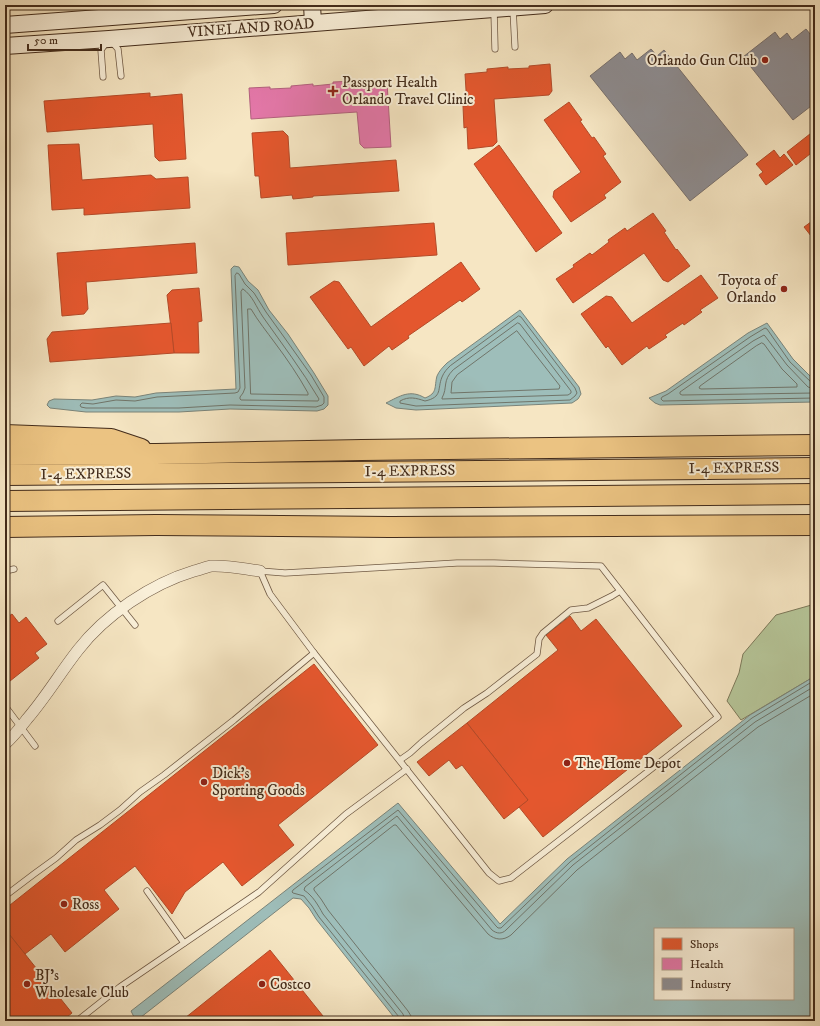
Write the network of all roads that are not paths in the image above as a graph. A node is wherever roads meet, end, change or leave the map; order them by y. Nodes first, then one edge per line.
1 (274, 5) edge
2 (312, 5) edge
3 (545, 5) edge
4 (512, 7) junction
5 (494, 9) junction
6 (108, 11) edge
7 (313, 23) junction
8 (5, 25) edge
9 (109, 39) junction
10 (5, 46) edge
11 (515, 47) dead end
12 (495, 49) dead end
13 (120, 76) dead end
14 (104, 77) dead end
15 (5, 435) edge
16 (815, 445) edge
17 (156, 454) junction
18 (5, 455) edge
19 (815, 468) edge
20 (5, 475) edge
21 (815, 494) edge
22 (5, 501) edge
23 (815, 525) edge
24 (89, 526) junction
25 (5, 527) edge
26 (5, 540) edge
27 (14, 569) dead end
28 (5, 571) edge
29 (260, 572) junction
30 (620, 591) junction
31 (121, 608) junction
32 (58, 621) dead end
33 (135, 625) dead end
34 (314, 653) junction
35 (5, 706) edge
36 (21, 727) junction
37 (5, 744) edge
38 (35, 746) dead end
39 (400, 760) junction
40 (407, 769) junction
41 (147, 891) dead end
42 (5, 896) edge
43 (184, 943) junction
44 (77, 1021) edge

1 - 6 street, VINELAND ROAD
2 - 7 street
3 - 4 street, VINELAND ROAD
4 - 5 street, VINELAND ROAD
4 - 11 lane
5 - 7 street, VINELAND ROAD
5 - 12 lane
6 - 8 street, VINELAND ROAD
6 - 9 street
7 - 9 street, VINELAND ROAD
9 - 10 street, VINELAND ROAD
9 - 13 lane
9 - 14 lane
15 - 17 highway
16 - 17 highway
17 - 18 highway
19 - 20 highway, I-4 EXPRESS
21 - 22 highway, I-4 EXPRESS
23 - 24 highway
24 - 25 highway
24 - 26 highway
27 - 28 lane
29 - 30 lane
29 - 31 street
29 - 34 lane
30 - 39 lane
30 - 40 lane
31 - 32 lane
31 - 33 lane
31 - 36 street
34 - 39 lane
34 - 42 lane
35 - 36 lane
36 - 37 street
36 - 38 lane
39 - 40 lane
40 - 43 lane
41 - 43 lane
43 - 44 lane

